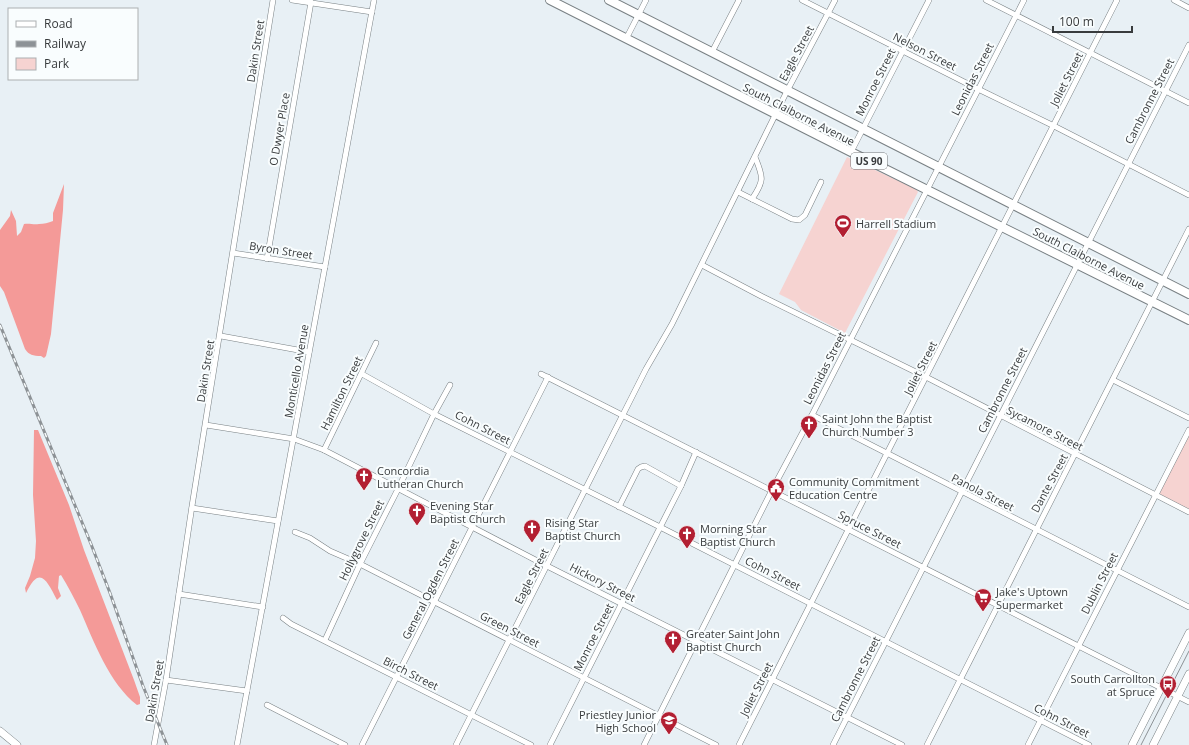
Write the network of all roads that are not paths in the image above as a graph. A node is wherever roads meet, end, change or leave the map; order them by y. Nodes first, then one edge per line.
1 (273, 0) edge
2 (292, 0) edge
3 (374, 0) edge
4 (550, 0) edge
5 (610, 0) edge
6 (646, 0) edge
7 (739, 0) edge
8 (802, 0) edge
9 (835, 0) edge
10 (929, 0) edge
11 (986, 0) edge
12 (1024, 0) edge
13 (1117, 0) edge
14 (1174, 0) edge
15 (311, 2) junction
16 (1189, 8) edge
17 (372, 12) junction
18 (828, 13) junction
19 (639, 15) junction
20 (1016, 16) junction
21 (626, 39) junction
22 (1189, 45) edge
23 (903, 51) junction
24 (712, 52) junction
25 (1091, 53) junction
26 (978, 89) junction
27 (788, 91) junction
28 (1165, 91) junction
29 (1189, 103) edge
30 (776, 115) junction
31 (1054, 126) junction
32 (862, 129) junction
33 (850, 152) junction
34 (755, 157) junction
35 (1127, 165) junction
36 (938, 167) junction
37 (821, 182) dead end
38 (927, 189) junction
39 (738, 192) junction
40 (1189, 195) edge
41 (752, 199) junction
42 (1013, 205) junction
43 (1002, 227) junction
44 (1189, 229) edge
45 (1088, 243) junction
46 (233, 253) junction
47 (267, 259) junction
48 (1077, 264) junction
49 (702, 265) junction
50 (325, 267) junction
51 (1163, 281) junction
52 (1189, 294) edge
53 (1153, 302) junction
54 (1189, 320) edge
55 (221, 336) junction
56 (849, 340) junction
57 (376, 344) dead end
58 (309, 352) junction
59 (362, 374) junction
60 (541, 374) dead end
61 (548, 377) junction
62 (926, 378) junction
63 (1113, 380) junction
64 (450, 385) dead end
65 (434, 414) junction
66 (623, 415) junction
67 (812, 415) junction
68 (1000, 416) junction
69 (1189, 418) edge
70 (206, 425) junction
71 (1189, 430) edge
72 (294, 439) junction
73 (324, 450) junction
74 (511, 452) junction
75 (696, 452) junction
76 (887, 454) junction
77 (1075, 455) junction
78 (681, 486) junction
79 (398, 489) junction
80 (586, 490) junction
81 (772, 490) junction
82 (962, 492) junction
83 (1155, 495) junction
84 (619, 507) junction
85 (192, 508) junction
86 (1189, 512) edge
87 (278, 521) junction
88 (473, 527) junction
89 (660, 527) junction
90 (849, 529) junction
91 (1035, 530) junction
92 (295, 532) dead end
93 (360, 564) junction
94 (735, 565) junction
95 (547, 566) junction
96 (924, 567) junction
97 (1117, 571) junction
98 (179, 594) junction
99 (435, 602) junction
100 (622, 603) junction
101 (811, 603) junction
102 (998, 605) junction
103 (263, 607) junction
104 (1189, 607) edge
105 (283, 618) dead end
106 (1189, 633) edge
107 (325, 640) junction
108 (509, 640) junction
109 (697, 641) junction
110 (886, 641) junction
111 (1078, 646) junction
112 (1189, 674) edge
113 (396, 677) junction
114 (584, 678) junction
115 (772, 679) junction
116 (960, 679) junction
117 (166, 680) junction
118 (1161, 688) junction
119 (247, 691) junction
120 (1178, 696) junction
121 (1189, 702) edge
122 (267, 705) dead end
123 (471, 715) junction
124 (659, 716) junction
125 (847, 717) junction
126 (1041, 720) junction
127 (0, 731) edge
128 (17, 745) edge
129 (154, 745) edge
130 (237, 745) edge
131 (345, 745) edge
132 (362, 745) edge
133 (456, 745) edge
134 (531, 745) edge
135 (550, 745) edge
136 (644, 745) edge
137 (716, 745) edge
138 (739, 745) edge
139 (833, 745) edge
140 (902, 745) edge
141 (927, 745) edge
142 (1028, 745) edge
143 (1089, 745) edge
144 (1132, 745) edge
145 (1153, 745) edge

1 - 46 street, Dakin Street
2 - 15 street
3 - 17 street, Monticello Avenue
4 - 21 main road, South Claiborne Avenue / US 90
5 - 19 main road, South Claiborne Avenue / US 90
6 - 19 street
7 - 24 street
8 - 18 street, Nelson Street
9 - 18 street, Eagle Street
10 - 23 street, Monroe Street
11 - 20 street
12 - 20 street, Leonidas Street
13 - 25 street, Joliet Street
14 - 16 street
15 - 17 street
15 - 47 street, O Dwyer Place
17 - 50 street, Monticello Avenue
18 - 23 street, Nelson Street
18 - 27 street, Eagle Street
19 - 21 street
19 - 24 main road, South Claiborne Avenue / US 90
20 - 25 street
20 - 26 street, Leonidas Street
21 - 30 main road, South Claiborne Avenue / US 90
22 - 28 street, Cambronne Street
23 - 26 street, Nelson Street
23 - 32 street, Monroe Street
24 - 27 main road, South Claiborne Avenue / US 90
25 - 28 street
25 - 31 street, Joliet Street
26 - 31 street, Nelson Street
26 - 36 street, Leonidas Street
27 - 30 street, Eagle Street
27 - 32 main road, South Claiborne Avenue / US 90
28 - 29 street
28 - 35 street, Cambronne Street
30 - 33 main road, South Claiborne Avenue / US 90
30 - 34 street, Eagle Street
31 - 35 street, Nelson Street
31 - 42 street, Joliet Street
32 - 33 street, Monroe Street
32 - 36 main road, South Claiborne Avenue / US 90
33 - 38 main road, South Claiborne Avenue / US 90
34 - 39 street, Eagle Street
34 - 41 street
35 - 40 street, Nelson Street
35 - 45 street, Cambronne Street
36 - 38 street, Leonidas Street
36 - 42 main road, South Claiborne Avenue / US 90
37 - 41 street
38 - 43 main road, South Claiborne Avenue / US 90
38 - 56 street, Leonidas Street
39 - 41 street
39 - 49 street, Eagle Street
42 - 43 street, Joliet Street
42 - 45 main road, South Claiborne Avenue / US 90
43 - 48 main road, South Claiborne Avenue / US 90
43 - 62 street, Joliet Street
44 - 51 street, Dante Street
45 - 48 street, Cambronne Street
45 - 51 main road, South Claiborne Avenue / US 90
46 - 47 street, Byron Street
46 - 55 street, Dakin Street
47 - 50 street, Byron Street
48 - 53 main road, South Claiborne Avenue / US 90
48 - 68 street, Cambronne Street
49 - 56 street, Sycamore Street
49 - 66 street, Eagle Street
50 - 58 street, Monticello Avenue
51 - 52 main road, South Claiborne Avenue / US 90
51 - 53 street, Dante Street
53 - 54 main road, South Claiborne Avenue / US 90
53 - 63 street, Dante Street
55 - 58 street
55 - 70 street, Dakin Street
56 - 62 street, Sycamore Street
56 - 67 street, Leonidas Street
57 - 59 street, Hamilton Street
58 - 72 street, Monticello Avenue
59 - 65 street, Cohn Street
59 - 73 street, Hamilton Street
60 - 61 street, Spruce Street
61 - 66 street, Spruce Street
61 - 74 street, General Ogden Street
62 - 68 street, Sycamore Street
62 - 76 street, Joliet Street
63 - 69 street
63 - 77 street, Dante Street
64 - 65 street, Hollygrove Street
65 - 74 street, Cohn Street
65 - 79 street, Hollygrove Street
66 - 75 street, Spruce Street
66 - 80 street, Eagle Street
67 - 76 street, Panola Street
67 - 81 street, Leonidas Street
68 - 77 street, Sycamore Street
68 - 82 street, Cambronne Street
70 - 72 street, Hickory Street
70 - 85 street, Dakin Street
71 - 83 street, Dublin Street
72 - 73 street, Hickory Street
72 - 87 street, Monticello Avenue
73 - 79 street, Hickory Street
74 - 80 street, Cohn Street
74 - 88 street, General Ogden Street
75 - 78 street, Monroe Street
75 - 81 street, Spruce Street
76 - 82 street, Panola Street
76 - 90 street, Joliet Street
77 - 83 street, Sycamore Street
77 - 91 street, Dante Street
78 - 84 street
78 - 89 street, Monroe Street
79 - 88 street, Hickory Street
79 - 93 street, Hollygrove Street
80 - 84 street, Cohn Street
80 - 95 street, Eagle Street
81 - 90 street, Spruce Street
81 - 94 street, Leonidas Street
82 - 91 street, Panola Street
82 - 96 street, Cambronne Street
83 - 86 street, Sycamore Street
83 - 97 street, Dublin Street
84 - 89 street, Cohn Street
85 - 87 street
85 - 98 street, Dakin Street
87 - 103 street, Monticello Avenue
88 - 95 street, Hickory Street
88 - 99 street, General Ogden Street
89 - 94 street, Cohn Street
89 - 100 street, Monroe Street
90 - 96 street, Spruce Street
90 - 101 street, Joliet Street
91 - 97 street, Panola Street
91 - 102 street, Dante Street
92 - 93 street, Green Street
93 - 99 street, Green Street
93 - 107 street, Hollygrove Street
94 - 101 street, Cohn Street
94 - 109 street, Leonidas Street
95 - 100 street, Hickory Street
95 - 108 street, Eagle Street
96 - 102 street, Spruce Street
96 - 110 street, Cambronne Street
97 - 104 street, Panola Street
97 - 111 street, Dublin Street
98 - 103 street
98 - 117 street, Dakin Street
99 - 108 street, Green Street
99 - 113 street, General Ogden Street
100 - 109 street, Hickory Street
100 - 114 street, Monroe Street
101 - 110 street, Cohn Street
101 - 115 street, Joliet Street
102 - 111 street, Spruce Street
102 - 116 street, Dante Street
103 - 119 street, Monticello Avenue
105 - 107 street, Birch Street
106 - 118 main road
107 - 113 street, Birch Street
108 - 114 street, Green Street
108 - 123 street, Eagle Street
109 - 115 street, Hickory Street
109 - 124 street, Leonidas Street
110 - 116 street, Cohn Street
110 - 125 street, Cambronne Street
111 - 118 street, Spruce Street
111 - 126 street, Dublin Street
112 - 120 main road
113 - 123 street, Birch Street
113 - 132 street, General Ogden Street
114 - 124 street, Green Street
114 - 135 street, Monroe Street
115 - 125 street, Hickory Street
115 - 138 street, Joliet Street
116 - 126 street, Cohn Street
116 - 141 street, Dante Street
117 - 119 street
117 - 129 street, Dakin Street
118 - 120 street, Spruce Street
118 - 144 main road
119 - 130 street, Monticello Avenue
120 - 121 street, Spruce Street
120 - 145 main road
122 - 131 street
123 - 133 street, Eagle Street
123 - 134 street, Birch Street
124 - 136 street, Leonidas Street
124 - 137 street, Green Street
125 - 139 street, Cambronne Street
125 - 140 street, Hickory Street
126 - 142 street, Dublin Street
126 - 143 street, Cohn Street
127 - 128 main road

